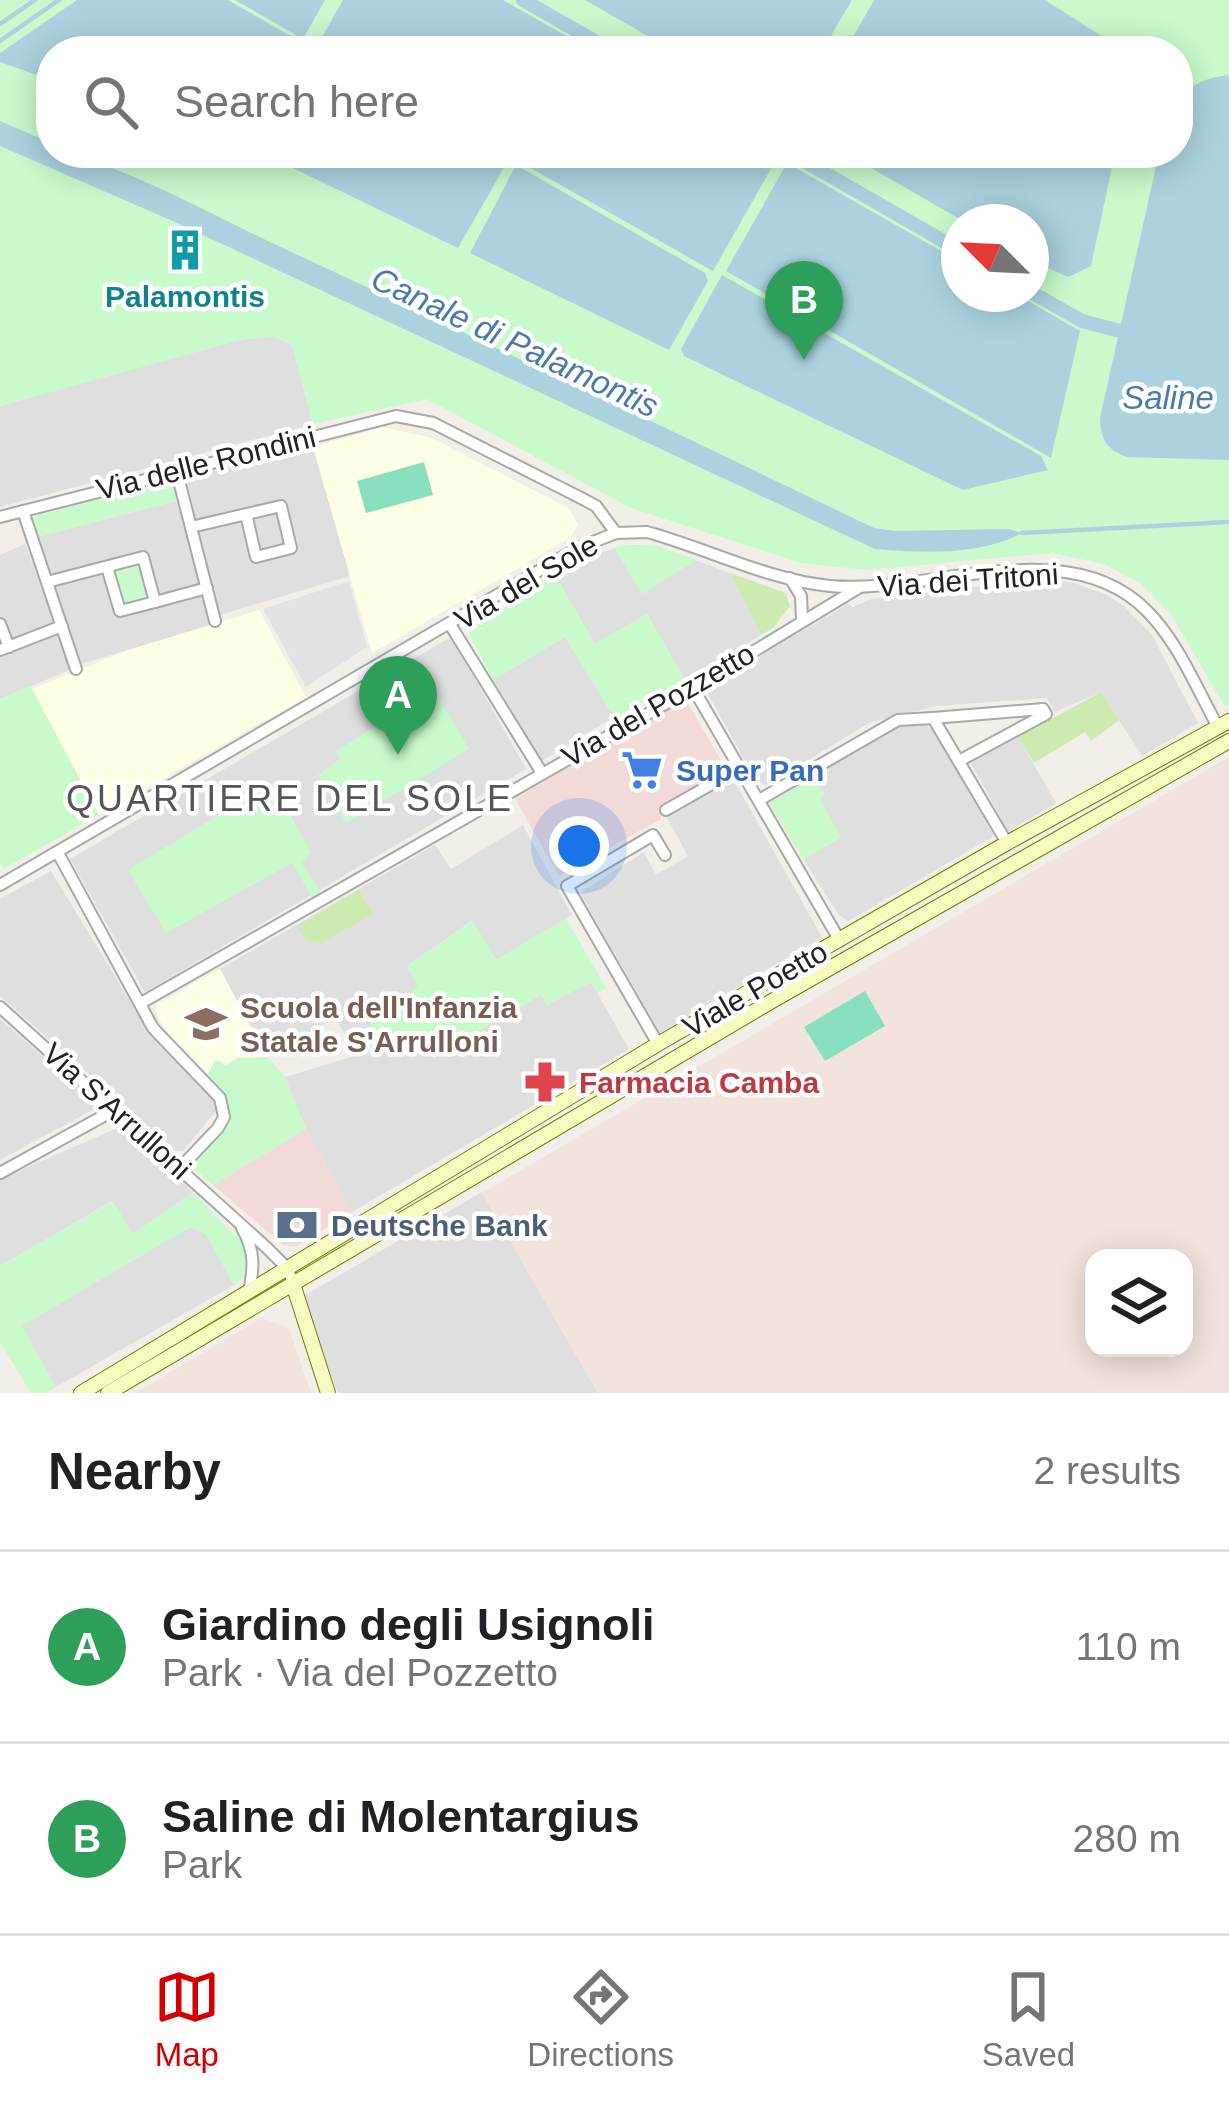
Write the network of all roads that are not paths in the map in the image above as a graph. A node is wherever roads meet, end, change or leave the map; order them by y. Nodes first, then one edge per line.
1 (176, 469) junction
2 (23, 511) junction
3 (246, 514) junction
4 (0, 517) edge
5 (191, 527) junction
6 (616, 533) junction
7 (106, 567) junction
8 (787, 576) junction
9 (47, 582) junction
10 (862, 586) junction
11 (206, 589) junction
12 (155, 602) junction
13 (802, 619) junction
14 (215, 621) dead end
15 (0, 624) edge
16 (62, 626) junction
17 (451, 626) junction
18 (4, 649) edge
19 (76, 670) dead end
20 (693, 688) junction
21 (933, 718) junction
22 (1224, 724) edge
23 (1229, 741) edge
24 (959, 760) junction
25 (740, 768) junction
26 (542, 773) junction
27 (759, 800) junction
28 (666, 810) dead end
29 (1007, 843) junction
30 (58, 853) junction
31 (665, 855) dead end
32 (0, 885) edge
33 (840, 941) junction
34 (141, 1003) junction
35 (0, 1007) edge
36 (658, 1044) junction
37 (116, 1109) junction
38 (181, 1168) junction
39 (0, 1173) edge
40 (232, 1216) junction
41 (290, 1276) junction
42 (249, 1292) junction
43 (81, 1393) edge
44 (108, 1393) edge
45 (328, 1393) edge

1 - 2 street, Via delle Rondini
1 - 5 street
1 - 6 street, Via delle Rondini
2 - 4 street, Via delle Rondini
2 - 9 street
3 - 3 street
3 - 5 street
5 - 11 street
6 - 8 street, Via dei Tritoni
6 - 17 street, Via del Sole
7 - 9 street
7 - 12 street
7 - 12 street
8 - 10 street, Via dei Tritoni
8 - 13 street
9 - 16 street
10 - 13 street, Via del Pozzetto
10 - 22 street, Via dei Tritoni
11 - 12 street
11 - 14 street
13 - 20 street, Via del Pozzetto
15 - 18 street
16 - 18 street
16 - 19 street
17 - 26 street
17 - 30 street, Via del Sole
20 - 25 street
20 - 26 street, Via del Pozzetto
21 - 24 street
21 - 24 street
21 - 27 street
22 - 29 main road, Viale Poetto
23 - 41 main road, Viale Poetto
24 - 29 street
25 - 27 street
25 - 28 street
26 - 34 street, Via del Pozzetto
27 - 33 street
29 - 33 main road, Viale Poetto
30 - 32 street, Via del Sole
30 - 34 street
31 - 36 street
33 - 36 main road, Viale Poetto
34 - 38 street
35 - 37 street, Via S'Arrulloni
36 - 41 main road, Viale Poetto
37 - 38 street, Via S'Arrulloni
37 - 39 street
38 - 40 street, Via S'Arrulloni
40 - 41 street, Via S'Arrulloni
40 - 42 street, Via S'Arrulloni
41 - 42 main road, Viale Poetto
41 - 44 main road, Viale Poetto
41 - 45 main road
42 - 43 main road, Viale Poetto

